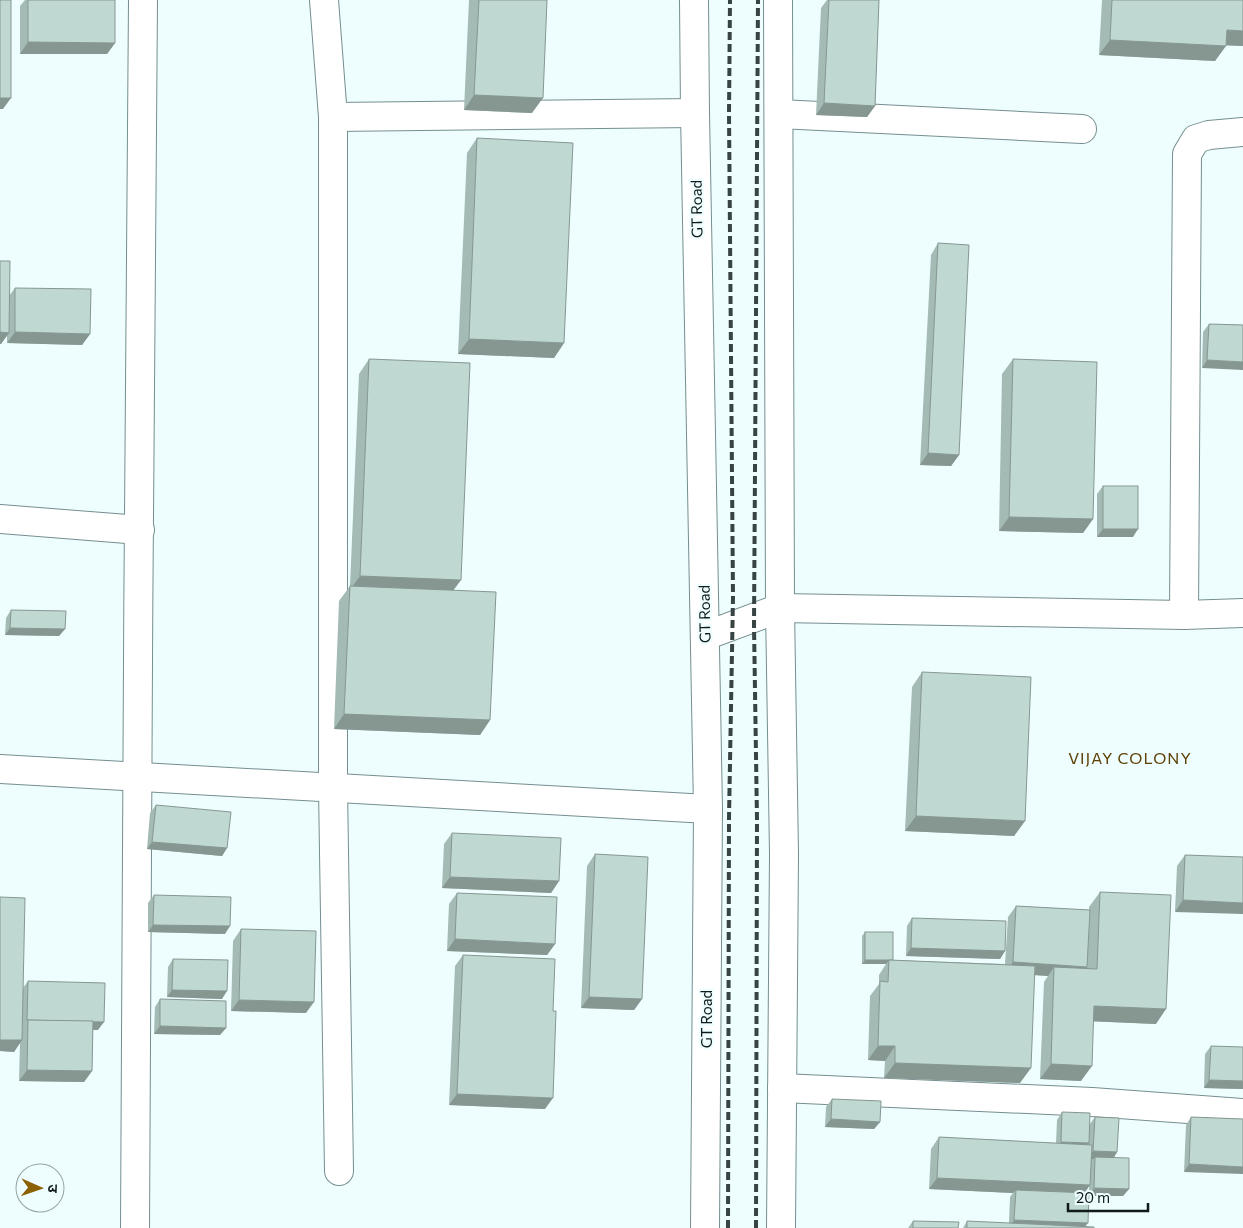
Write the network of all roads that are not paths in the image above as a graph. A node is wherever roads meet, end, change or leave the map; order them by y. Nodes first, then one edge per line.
1 (144, 0) edge
2 (324, 0) edge
3 (694, 0) edge
4 (778, 0) edge
5 (694, 113) junction
6 (779, 114) junction
7 (333, 118) junction
8 (1082, 129) dead end
9 (1243, 132) edge
10 (0, 519) edge
11 (140, 530) junction
12 (780, 608) junction
13 (1243, 613) edge
14 (1184, 615) junction
15 (705, 636) junction
16 (0, 769) edge
17 (136, 777) junction
18 (333, 788) junction
19 (708, 809) junction
20 (782, 1088) junction
21 (1243, 1113) edge
22 (339, 1171) dead end
23 (135, 1228) edge
24 (705, 1228) edge
25 (781, 1228) edge

1 - 11 main road
2 - 7 main road
3 - 5 main road, GT Road
4 - 6 main road
5 - 7 main road
5 - 15 main road, GT Road
6 - 8 main road
6 - 12 main road
7 - 18 main road
9 - 14 main road
10 - 11 main road
11 - 17 main road
12 - 14 main road
12 - 15 main road
12 - 20 main road
13 - 14 main road
15 - 19 main road, GT Road
16 - 17 main road
17 - 18 main road
17 - 23 main road
18 - 19 main road
18 - 22 main road
19 - 24 main road, GT Road
20 - 21 main road
20 - 25 main road

